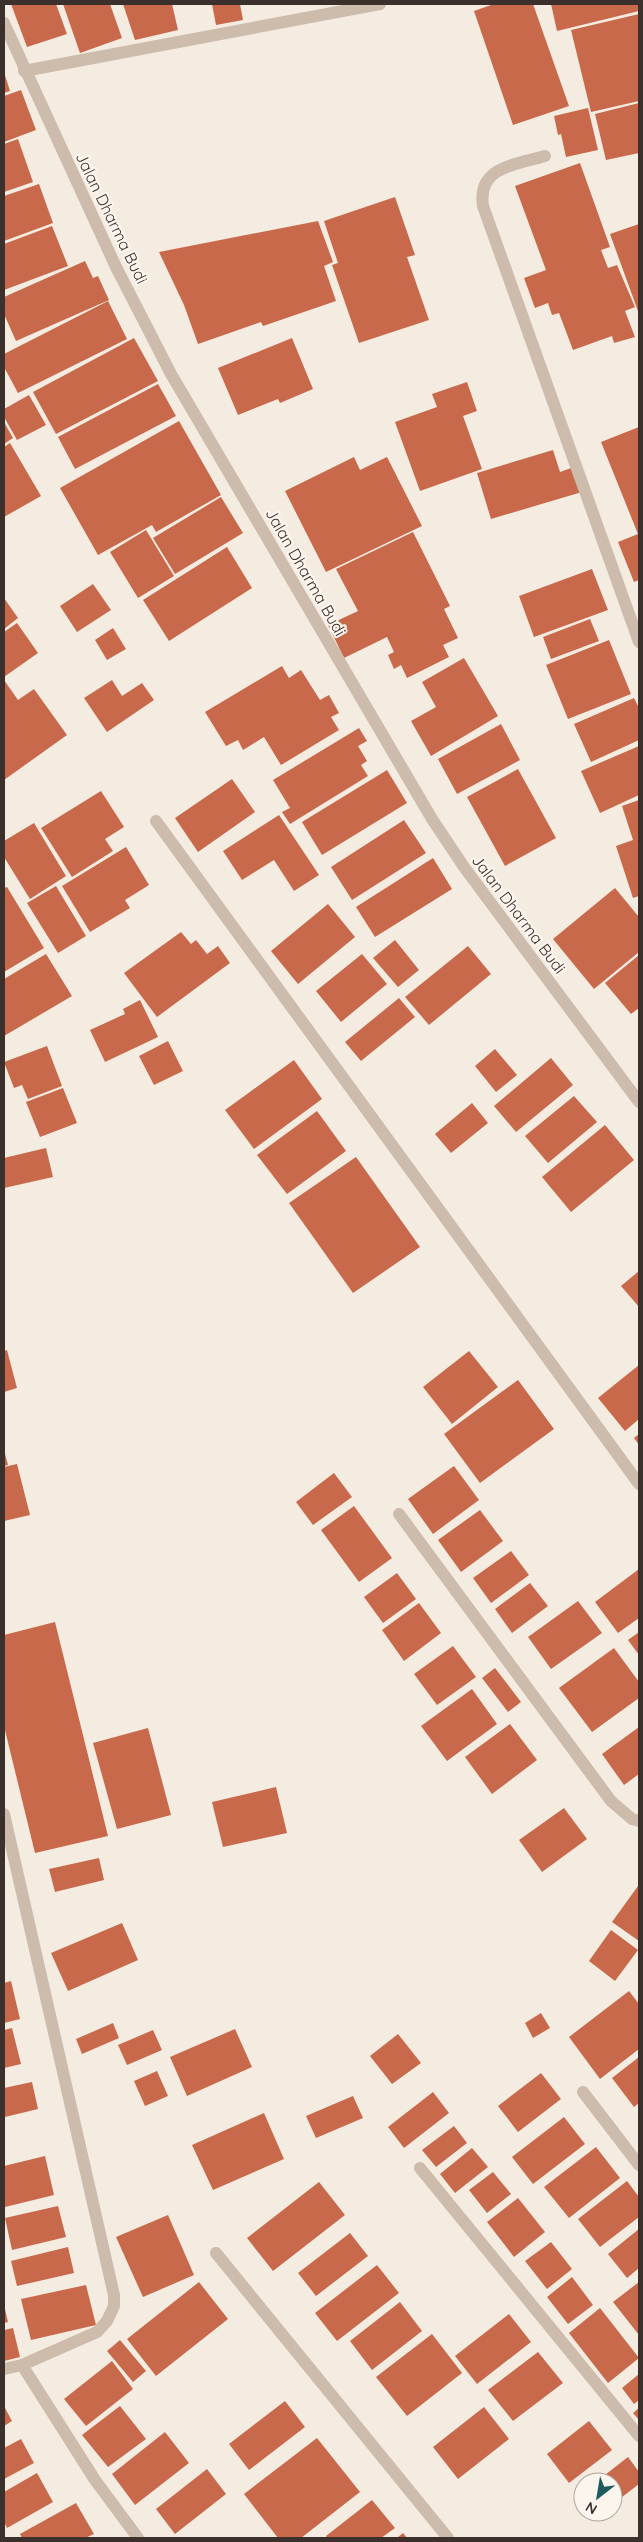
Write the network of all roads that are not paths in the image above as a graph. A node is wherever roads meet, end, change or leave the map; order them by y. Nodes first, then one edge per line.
1 (380, 4) edge
2 (4, 23) edge
3 (24, 71) junction
4 (545, 156) dead end
5 (639, 642) edge
6 (156, 821) dead end
7 (639, 1102) edge
8 (639, 1484) edge
9 (399, 1514) dead end
10 (4, 1814) edge
11 (639, 1821) edge
12 (583, 2092) dead end
13 (639, 2165) edge
14 (420, 2168) dead end
15 (216, 2253) dead end
16 (22, 2365) junction
17 (4, 2369) edge
18 (639, 2436) edge
19 (138, 2538) edge
20 (448, 2538) edge

1 - 3 street
2 - 3 street, Jalan Dharma Budi
3 - 7 street, Jalan Dharma Budi
4 - 5 street
6 - 8 street
9 - 11 street
10 - 16 street
12 - 13 street
14 - 18 street
15 - 20 street
16 - 17 street
16 - 19 street

